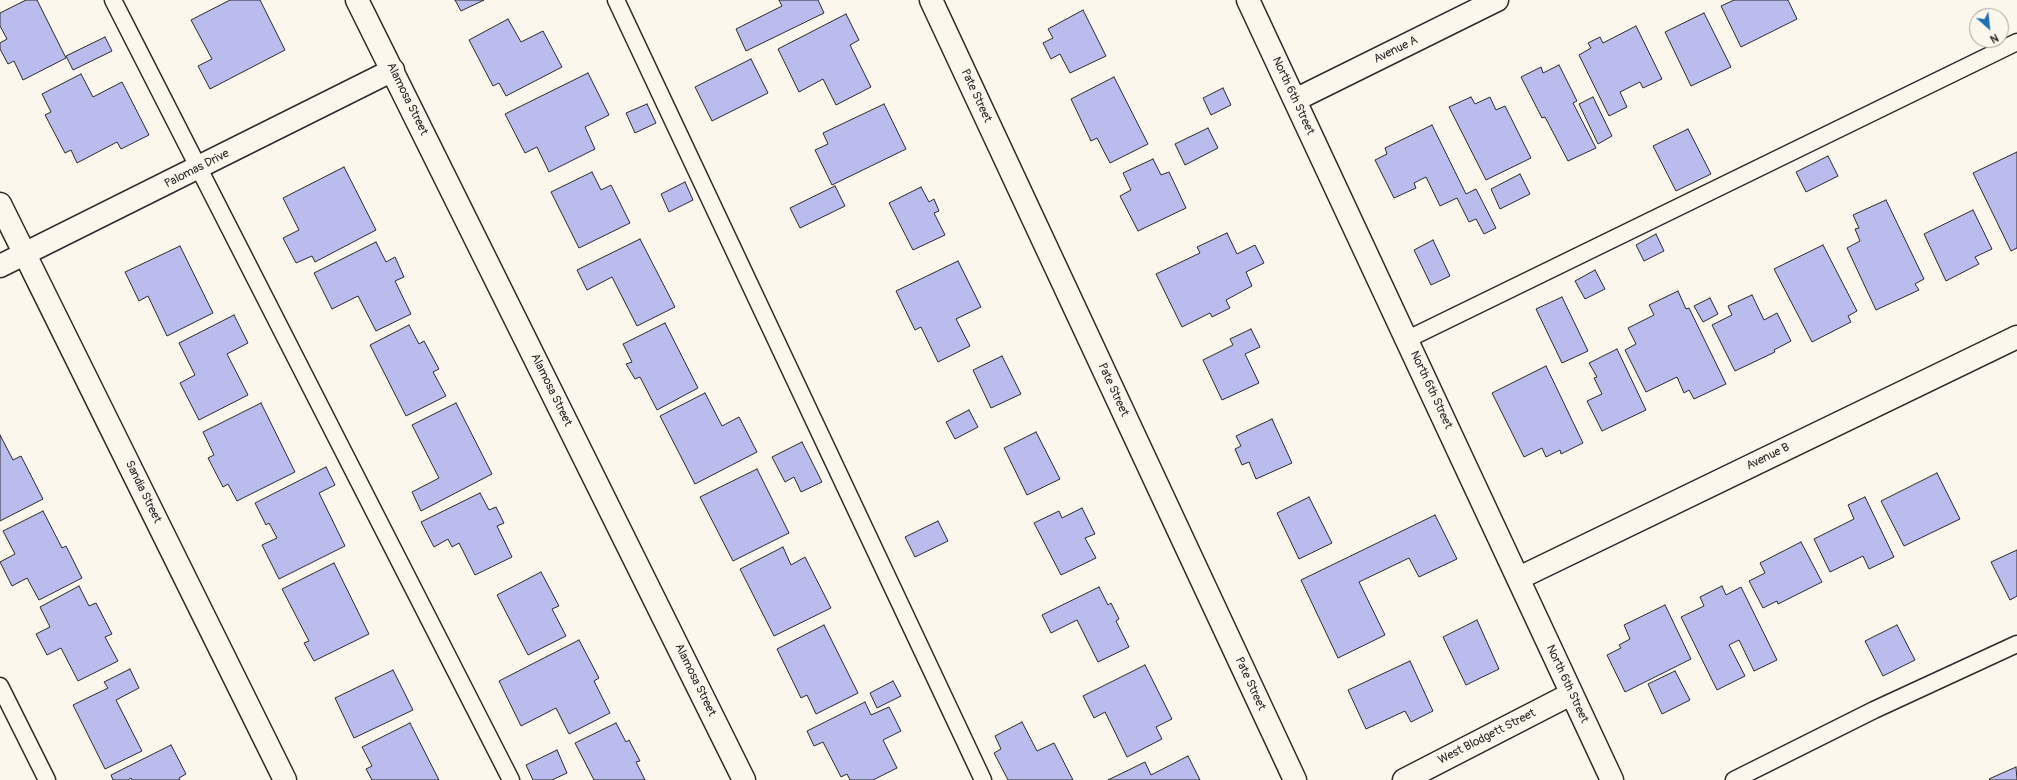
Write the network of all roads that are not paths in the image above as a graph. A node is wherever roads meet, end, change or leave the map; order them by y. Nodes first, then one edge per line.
1 (113, 0) edge
2 (357, 0) edge
3 (616, 0) edge
4 (931, 0) edge
5 (1248, 0) edge
6 (1497, 0) edge
7 (2017, 42) edge
8 (393, 70) junction
9 (1295, 100) junction
10 (200, 168) junction
11 (0, 204) edge
12 (25, 253) junction
13 (0, 266) edge
14 (2017, 337) edge
15 (1408, 339) junction
16 (1519, 578) junction
17 (2017, 644) edge
18 (0, 686) edge
19 (1571, 694) junction
20 (47, 780) edge
21 (286, 780) edge
22 (511, 780) edge
23 (744, 780) edge
24 (982, 780) edge
25 (1295, 780) edge
26 (1404, 780) edge
27 (1612, 780) edge
28 (1734, 780) edge

1 - 10 lane
2 - 8 street, Alamosa Street
3 - 24 lane
4 - 25 street, Pate Street
5 - 9 street, North 6th Street
6 - 9 street, Avenue A
7 - 15 lane
8 - 10 street, Palomas Drive
8 - 23 street, Alamosa Street
9 - 15 street, North 6th Street
10 - 12 street, Palomas Drive
10 - 22 lane
11 - 12 street, Sandia Street
12 - 13 street, Palomas Drive
12 - 21 street, Sandia Street
14 - 16 street, Avenue B
15 - 16 street, North 6th Street
16 - 19 street, North 6th Street
17 - 28 lane
18 - 20 lane
19 - 26 street, West Blodgett Street
19 - 27 street, North 6th Street

